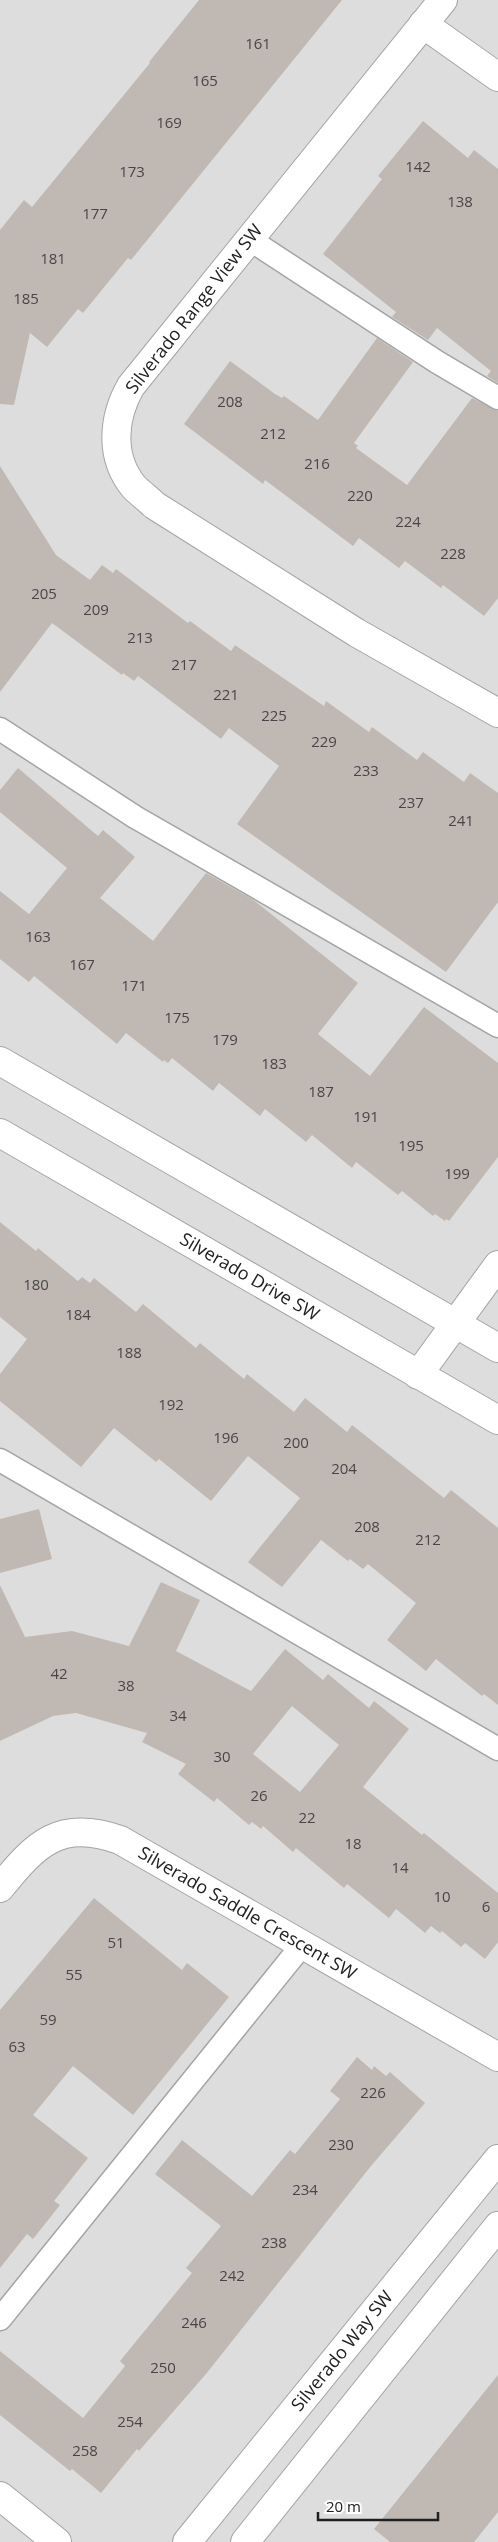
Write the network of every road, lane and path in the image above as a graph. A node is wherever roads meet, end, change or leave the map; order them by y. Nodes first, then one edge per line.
1 (442, 0) edge
2 (423, 24) junction
3 (498, 77) edge
4 (250, 239) junction
5 (498, 398) edge
6 (498, 713) edge
7 (0, 729) edge
8 (498, 1026) edge
9 (0, 1061) edge
10 (0, 1133) edge
11 (498, 1265) edge
12 (456, 1323) junction
13 (498, 1348) edge
14 (418, 1375) junction
15 (498, 1420) edge
16 (0, 1460) edge
17 (498, 1748) edge
18 (0, 1888) edge
19 (303, 1944) junction
20 (498, 2057) edge
21 (498, 2159) edge
22 (498, 2226) edge
23 (0, 2319) edge
24 (0, 2496) edge
25 (57, 2542) edge
26 (187, 2542) edge
27 (245, 2542) edge

1 - 2 street, Silverado Range View SW
2 - 3 street
2 - 4 street, Silverado Range View SW
4 - 5 lane
4 - 6 street, Silverado Range View SW
7 - 8 lane
9 - 12 street
10 - 14 street, Silverado Drive SW
11 - 12 street
12 - 13 street
12 - 14 street
14 - 15 street, Silverado Drive SW
16 - 17 lane
18 - 19 street, Silverado Saddle Crescent SW
19 - 20 street, Silverado Saddle Crescent SW
19 - 23 lane
21 - 26 street, Silverado Way SW
22 - 27 street
24 - 25 street

